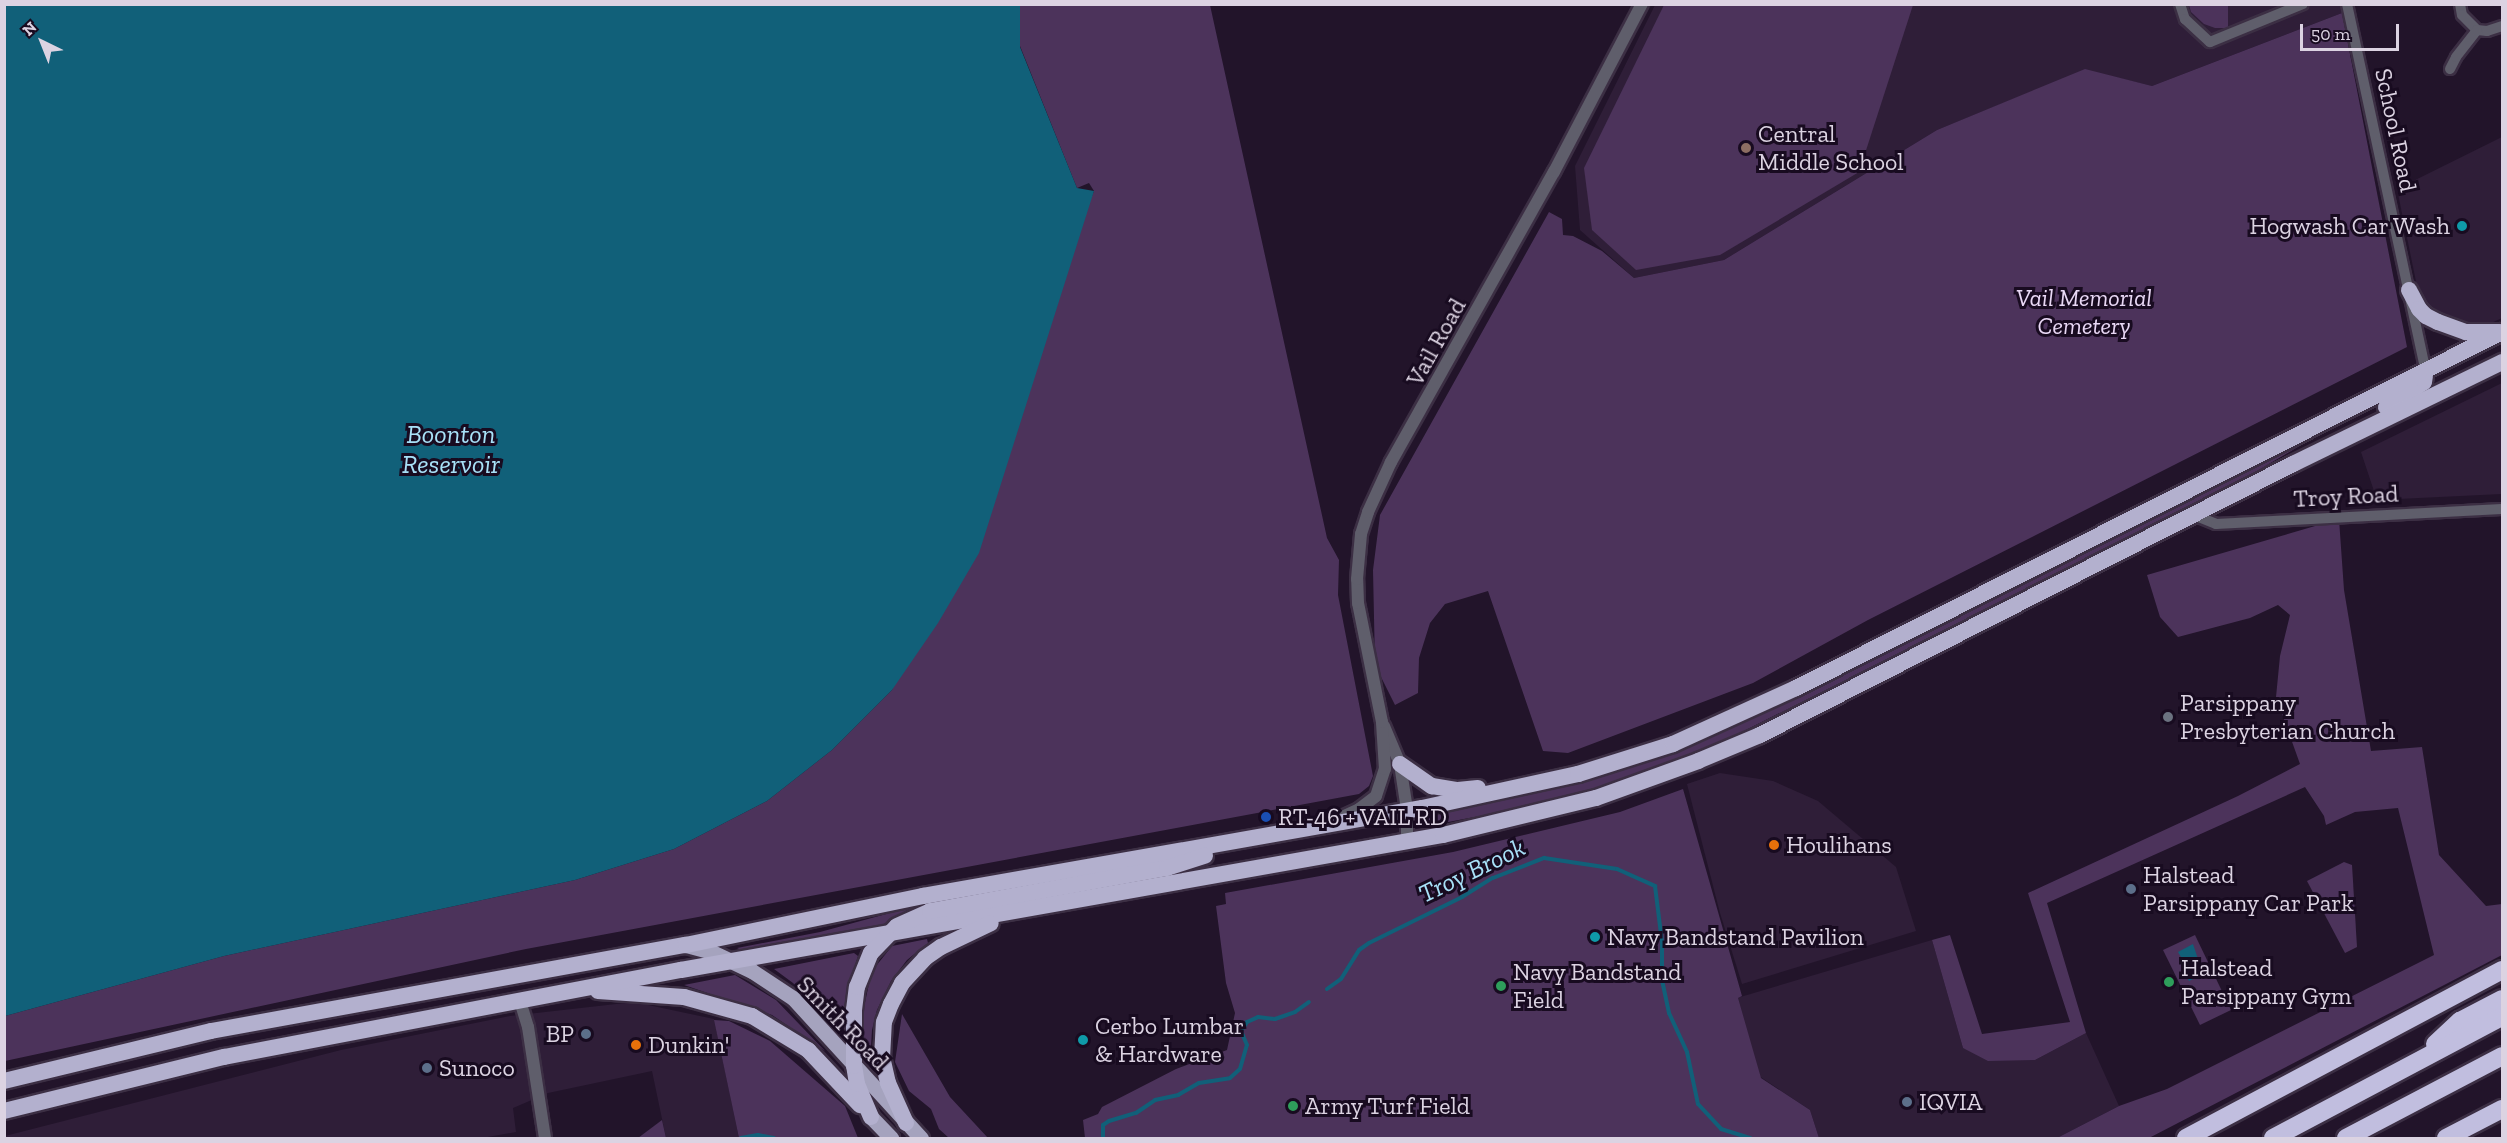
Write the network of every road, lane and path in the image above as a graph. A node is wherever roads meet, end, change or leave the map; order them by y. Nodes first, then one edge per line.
1 (1642, 4) edge
2 (2180, 4) edge
3 (2303, 4) edge
4 (2347, 4) edge
5 (2460, 4) edge
6 (2502, 26) edge
7 (2477, 30) junction
8 (2450, 69) dead end
9 (2409, 290) junction
10 (2502, 332) edge
11 (2502, 362) edge
12 (2426, 371) junction
13 (2293, 464) junction
14 (2502, 509) edge
15 (2194, 515) junction
16 (1382, 722) junction
17 (1400, 764) junction
18 (1539, 784) junction
19 (1407, 810) junction
20 (1325, 825) junction
21 (1272, 835) junction
22 (1407, 840) junction
23 (1020, 911) junction
24 (886, 934) junction
25 (686, 945) junction
26 (733, 962) junction
27 (2502, 970) edge
28 (582, 989) junction
29 (2502, 999) edge
30 (520, 1001) junction
31 (2502, 1017) edge
32 (2502, 1056) edge
33 (2419, 1059) junction
34 (854, 1066) junction
35 (4, 1081) edge
36 (2502, 1109) edge
37 (4, 1111) edge
38 (871, 1117) junction
39 (906, 1123) junction
40 (545, 1138) edge
41 (890, 1138) edge
42 (921, 1138) edge
43 (2186, 1138) edge
44 (2273, 1138) edge
45 (2346, 1138) edge
46 (2446, 1138) edge

1 - 16 street, Vail Road
2 - 3 street
4 - 9 street, School Road
5 - 7 street
6 - 7 street
7 - 8 street
9 - 10 highway
9 - 12 street, School Road
10 - 12 highway
11 - 13 highway
12 - 13 highway
12 - 18 highway
13 - 15 highway
14 - 15 street, Troy Road
15 - 22 highway
16 - 17 street, Vail Road
16 - 20 street, Vail Road
17 - 18 highway
17 - 19 street, Vail Road
18 - 19 highway
19 - 20 highway
19 - 22 street, Vail Road
20 - 21 highway
21 - 24 highway
21 - 25 highway
22 - 23 highway
23 - 24 highway
23 - 39 highway
24 - 26 highway
24 - 34 highway
25 - 26 main road, Smith Road
25 - 35 highway
26 - 28 highway
26 - 34 main road, Smith Road
27 - 43 highway
28 - 30 highway
28 - 38 highway
29 - 33 highway
30 - 37 highway
30 - 40 street
31 - 33 highway
32 - 45 highway
33 - 44 highway
34 - 38 highway
34 - 39 main road, Smith Road
36 - 46 highway
38 - 41 main road
39 - 41 main road
39 - 42 main road, Smith Road

